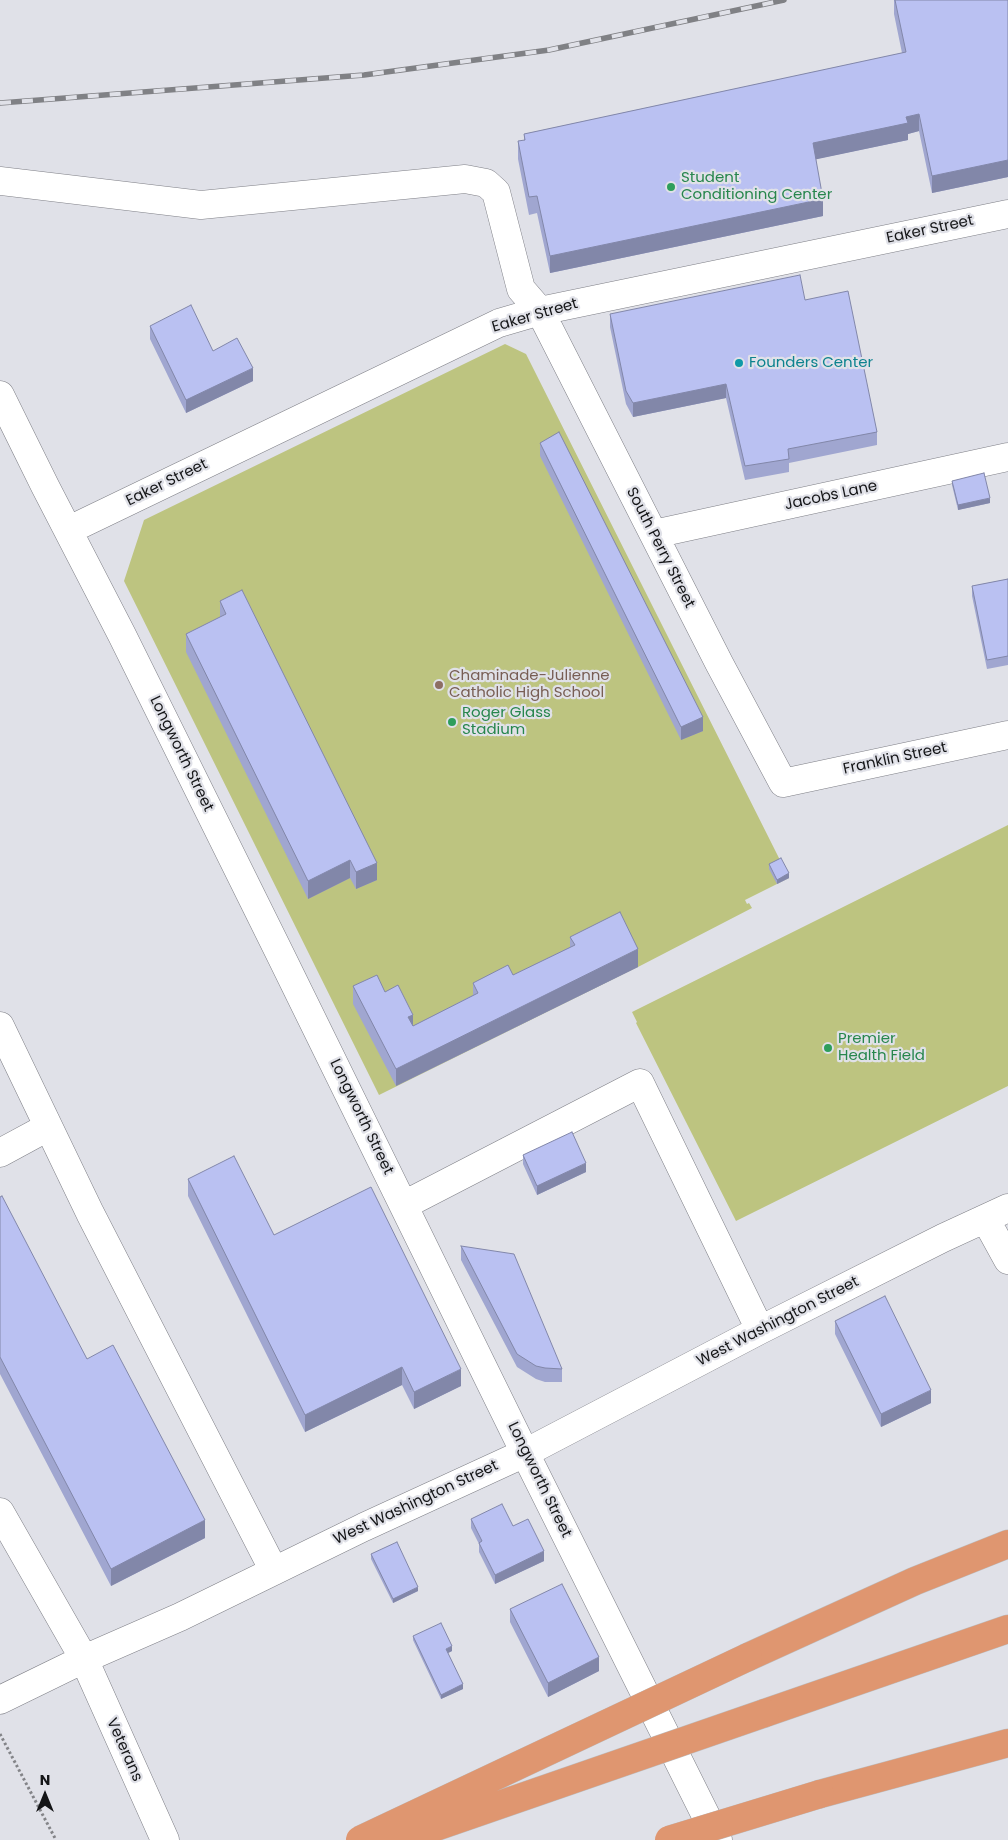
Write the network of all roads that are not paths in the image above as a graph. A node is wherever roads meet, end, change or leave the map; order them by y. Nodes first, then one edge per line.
1 (0, 181) edge
2 (1008, 214) edge
3 (540, 311) junction
4 (0, 395) edge
5 (1008, 458) edge
6 (68, 530) junction
7 (654, 534) junction
8 (1008, 735) edge
9 (783, 783) joint
10 (0, 1026) edge
11 (48, 1127) junction
12 (0, 1153) edge
13 (404, 1205) junction
14 (997, 1214) edge
15 (1008, 1260) edge
16 (760, 1330) junction
17 (525, 1453) junction
18 (0, 1512) edge
19 (1008, 1544) edge
20 (274, 1571) junction
21 (1008, 1629) edge
22 (84, 1660) junction
23 (0, 1700) edge
24 (1008, 1743) edge
25 (165, 1840) edge
26 (360, 1840) edge
27 (398, 1840) edge
28 (669, 1840) edge
29 (718, 1840) edge

1 - 3 street, South Perry Street
2 - 3 street, Eaker Street
3 - 6 street, Eaker Street
3 - 7 street, South Perry Street
4 - 6 street, Longworth Street
5 - 7 street, Jacobs Lane
6 - 13 street, Longworth Street
7 - 9 street, South Perry Street
8 - 9 street, Franklin Street
10 - 11 street
11 - 12 street
11 - 20 street
13 - 16 street
13 - 17 street, Longworth Street
14 - 15 street
14 - 16 street, West Washington Street
16 - 17 street, West Washington Street
17 - 20 street, West Washington Street
17 - 29 street, Longworth Street
18 - 22 street, Veterans
19 - 26 highway, bridge
20 - 22 street, West Washington Street
21 - 27 highway, bridge
22 - 23 street, West Washington Street
22 - 25 street, Veterans
24 - 28 highway, bridge

